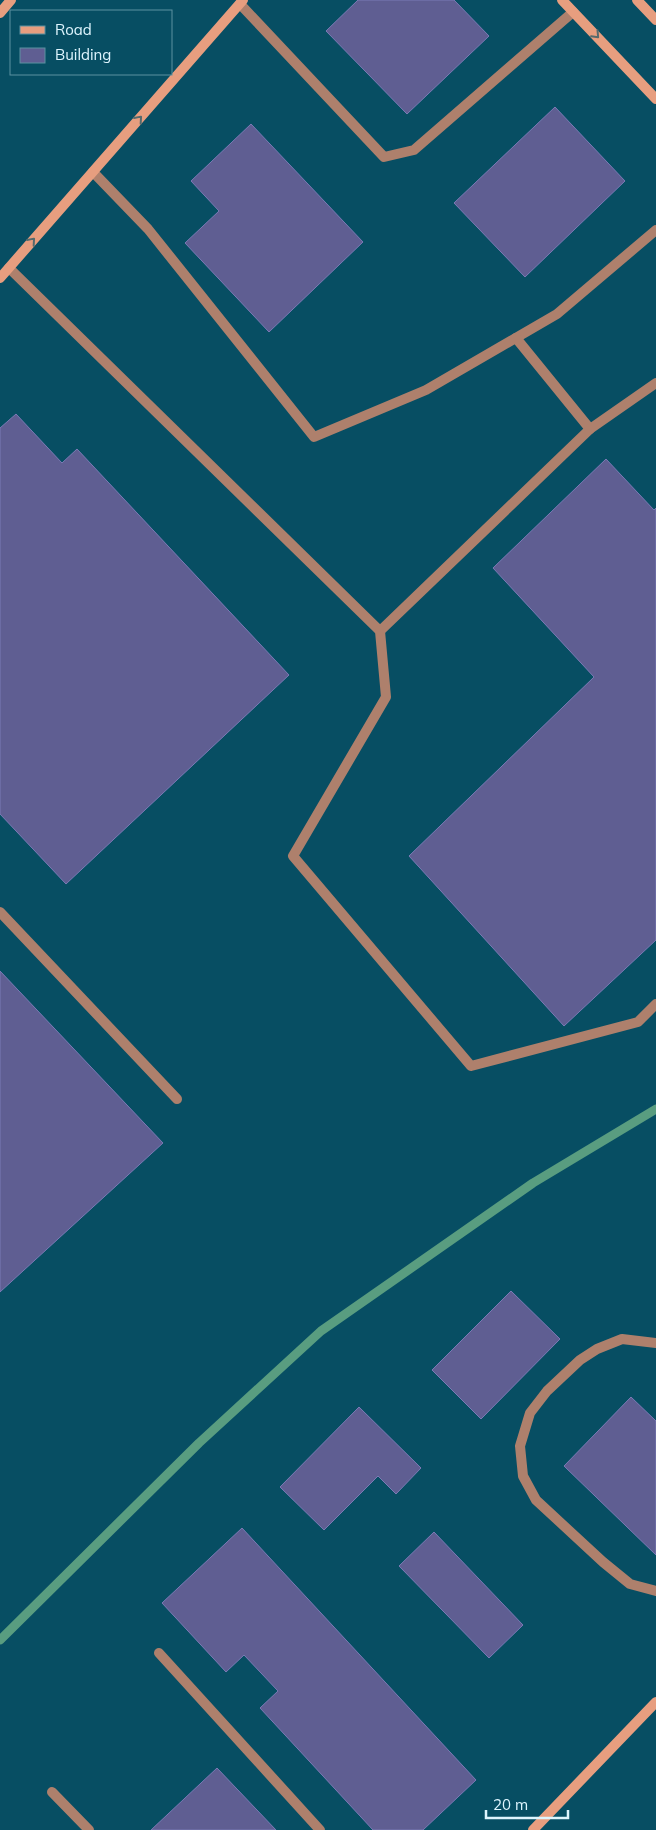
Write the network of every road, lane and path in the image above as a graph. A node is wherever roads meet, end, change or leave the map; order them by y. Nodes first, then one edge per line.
1 (11, 0) edge
2 (562, 0) edge
3 (637, 0) edge
4 (242, 2) edge
5 (573, 12) junction
6 (0, 13) edge
7 (656, 20) edge
8 (656, 99) edge
9 (93, 172) junction
10 (656, 230) edge
11 (9, 268) junction
12 (0, 278) edge
13 (516, 338) junction
14 (656, 383) edge
15 (590, 429) junction
16 (380, 631) junction
17 (0, 912) edge
18 (656, 1004) edge
19 (177, 1100) dead end
20 (656, 1343) edge
21 (656, 1591) edge
22 (159, 1653) dead end
23 (656, 1702) edge
24 (52, 1792) dead end
25 (90, 1830) edge
26 (320, 1830) edge
27 (533, 1830) edge

1 - 6 street
2 - 5 street
3 - 7 street
4 - 5 lane
9 -> 4 street
5 -> 8 street
11 -> 9 street
9 - 13 lane
10 - 13 lane
11 - 12 street
11 - 16 lane
13 - 15 lane
14 - 15 lane
15 - 16 lane
16 - 18 lane
17 - 19 lane
20 - 21 lane
22 - 26 lane
23 - 27 street
24 - 25 lane

